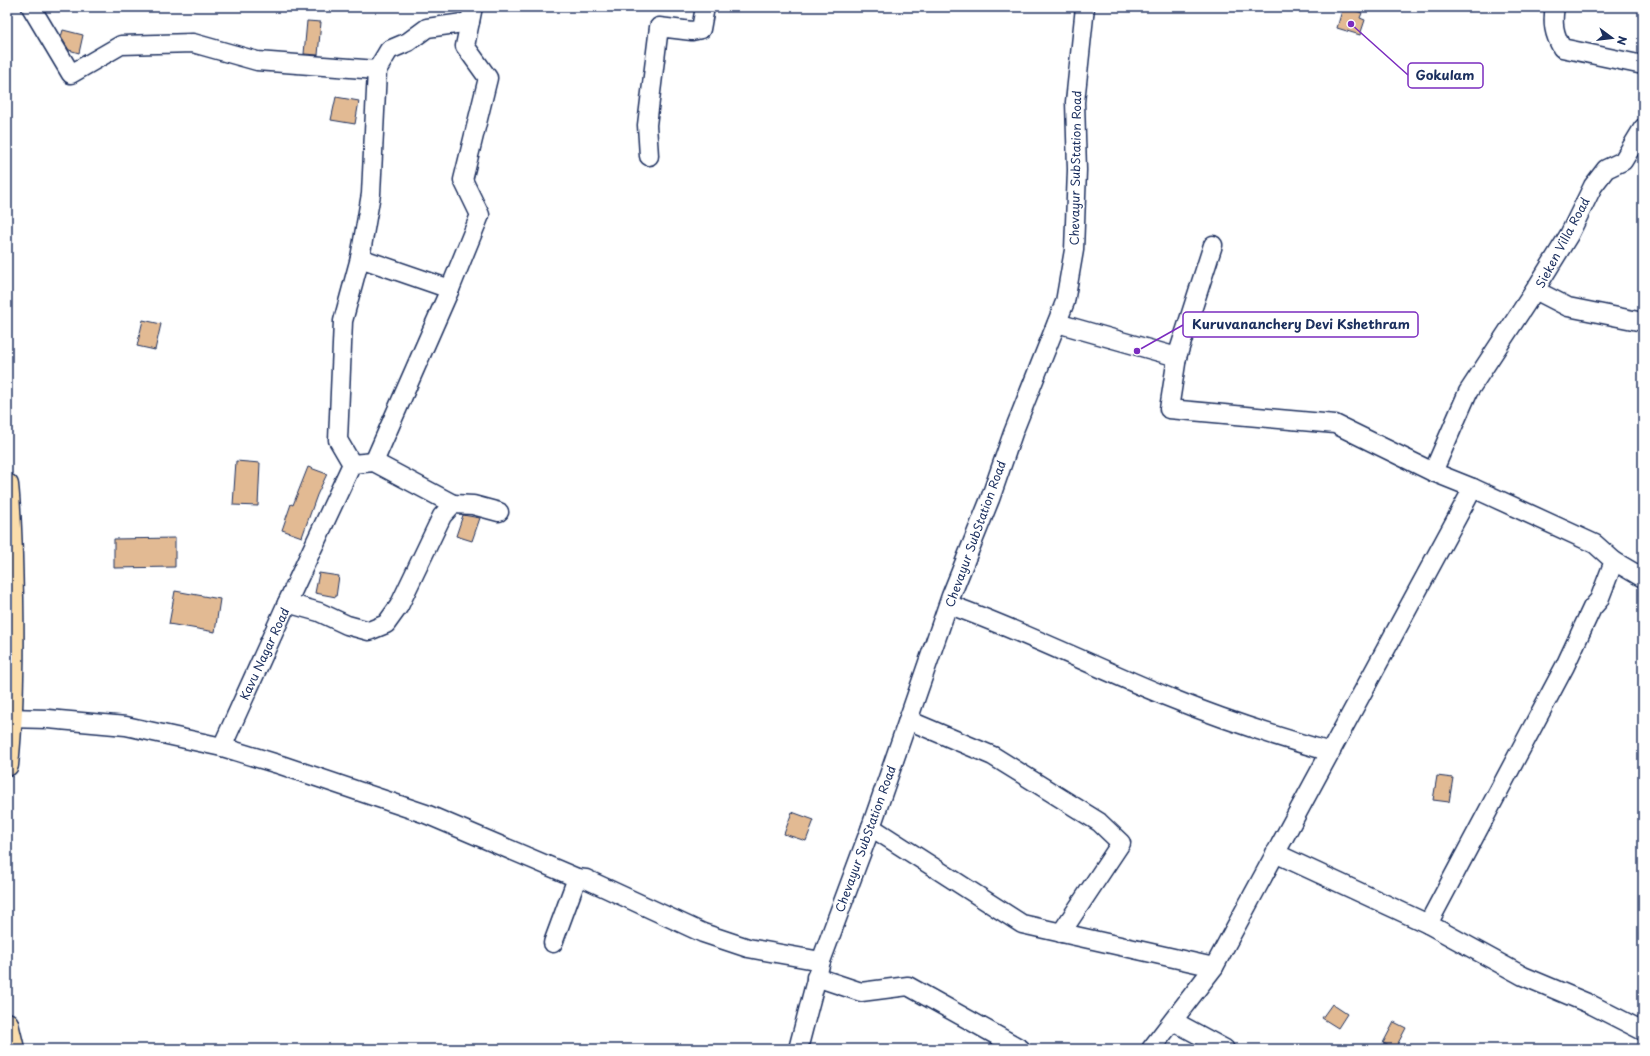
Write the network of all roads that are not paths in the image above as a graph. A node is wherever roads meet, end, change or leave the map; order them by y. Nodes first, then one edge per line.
1 (31, 7) edge
2 (705, 7) edge
3 (1086, 7) edge
4 (1556, 7) edge
5 (472, 15) edge
6 (1643, 65) edge
7 (377, 70) junction
8 (1643, 128) edge
9 (649, 156) dead end
10 (1213, 244) dead end
11 (360, 258) junction
12 (450, 289) junction
13 (1535, 290) junction
14 (1057, 322) junction
15 (1643, 322) edge
16 (1177, 357) junction
17 (374, 462) junction
18 (352, 464) junction
19 (1433, 472) junction
20 (7, 485) edge
21 (1473, 488) junction
22 (453, 504) junction
23 (499, 512) dead end
24 (1614, 561) junction
25 (1643, 578) edge
26 (287, 603) junction
27 (950, 605) junction
28 (10, 718) edge
29 (908, 720) junction
30 (222, 748) junction
31 (1331, 752) junction
32 (7, 764) edge
33 (871, 827) junction
34 (1275, 853) junction
35 (576, 878) junction
36 (1428, 924) junction
37 (1062, 933) junction
38 (553, 944) dead end
39 (1214, 968) junction
40 (819, 969) junction
41 (1173, 1021) junction
42 (7, 1024) edge
43 (1643, 1031) edge
44 (13, 1049) edge
45 (798, 1049) edge
46 (1022, 1049) edge
47 (1151, 1049) edge
48 (1225, 1049) edge

1 - 7 street
2 - 9 street
3 - 14 street, Chevayur SubStation Road
4 - 6 street
5 - 7 street
5 - 12 street
7 - 11 street
8 - 13 street, Sieken Villa Road
10 - 16 street
11 - 12 street
11 - 18 street
12 - 17 street
13 - 15 street, Sieken Villa Road
13 - 19 street
14 - 16 street
14 - 27 street, Chevayur SubStation Road
16 - 19 street
17 - 18 street
17 - 22 street
18 - 26 street
19 - 21 street
20 - 28 main road
21 - 24 street
21 - 31 street
22 - 23 street
22 - 26 street, Kavu Nagar Road
24 - 25 street
24 - 36 street
26 - 30 street, Kavu Nagar Road
27 - 29 street, Chevayur SubStation Road
27 - 31 street
28 - 30 street
28 - 32 main road
29 - 33 street, Chevayur SubStation Road
29 - 37 street
30 - 35 street
31 - 34 street
33 - 37 street
33 - 40 street, Chevayur SubStation Road
34 - 36 street
34 - 39 street
35 - 38 street
35 - 40 street
36 - 43 street
37 - 39 street
39 - 41 street
40 - 45 street, Chevayur SubStation Road
40 - 46 street
41 - 47 street
41 - 48 street
42 - 44 main road

